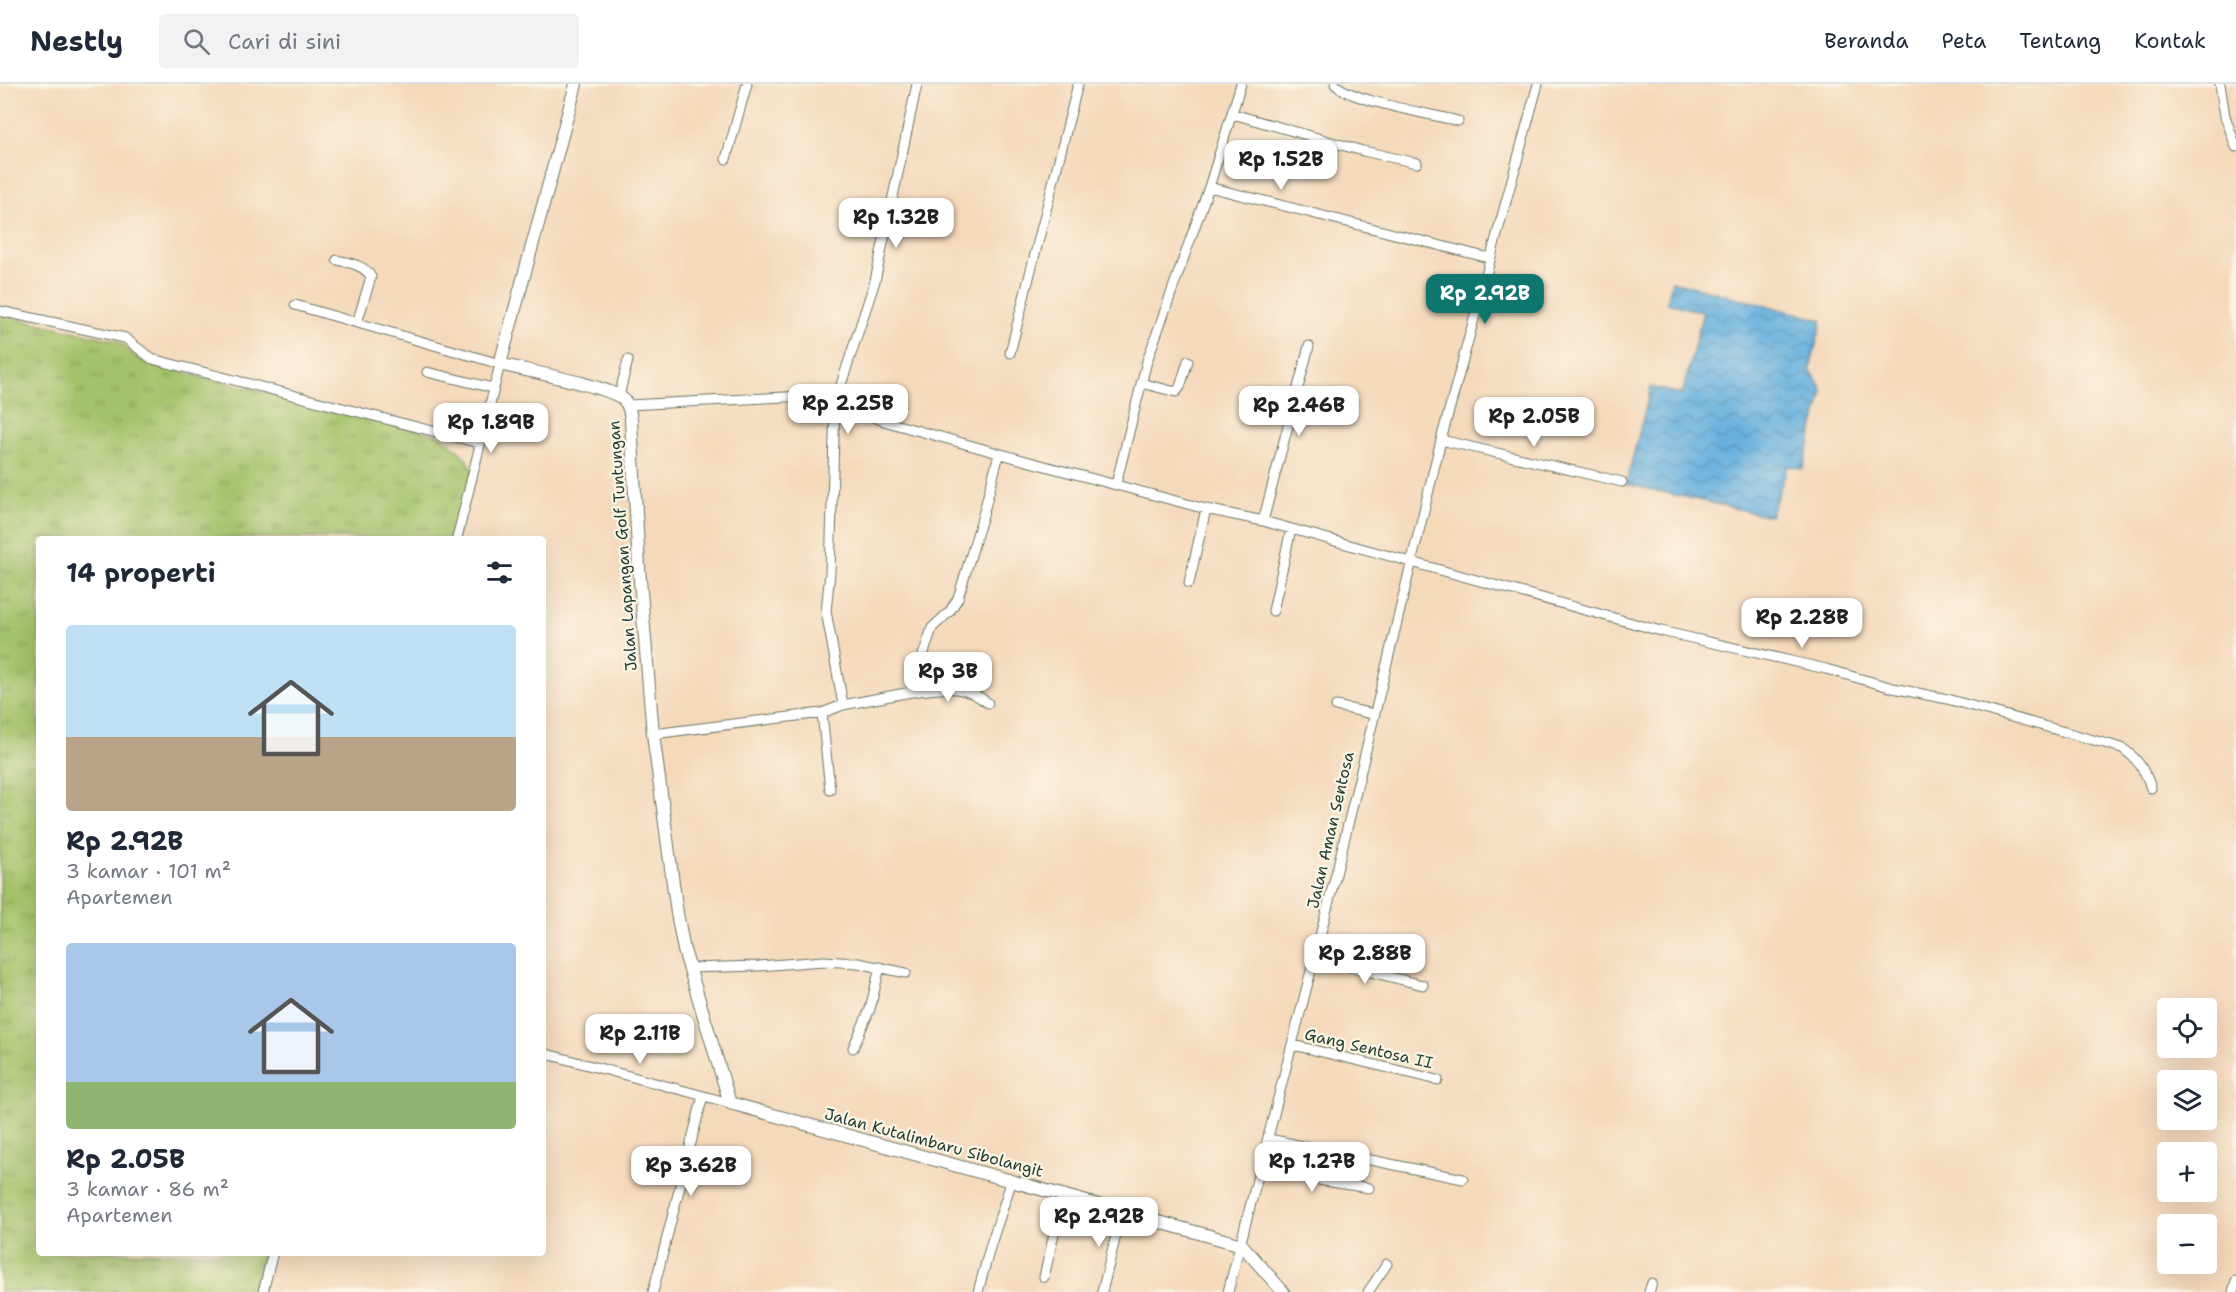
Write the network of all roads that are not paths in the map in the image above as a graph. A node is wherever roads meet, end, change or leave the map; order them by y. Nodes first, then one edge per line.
1 (576, 84) edge
2 (747, 84) edge
3 (917, 84) edge
4 (1078, 84) edge
5 (1241, 84) edge
6 (1335, 84) edge
7 (1538, 84) edge
8 (2220, 84) edge
9 (1233, 114) junction
10 (1458, 121) dead end
11 (2236, 147) edge
12 (726, 159) dead end
13 (1417, 163) dead end
14 (1209, 187) junction
15 (1489, 258) junction
16 (337, 260) dead end
17 (295, 305) dead end
18 (0, 311) edge
19 (357, 322) junction
20 (1309, 346) dead end
21 (1010, 353) dead end
22 (627, 360) dead end
23 (1188, 361) dead end
24 (500, 364) junction
25 (426, 372) dead end
26 (1141, 383) junction
27 (493, 388) junction
28 (623, 401) junction
29 (835, 403) junction
30 (1441, 440) junction
31 (479, 444) junction
32 (999, 454) junction
33 (1622, 482) dead end
34 (1116, 484) junction
35 (1206, 509) junction
36 (1263, 521) junction
37 (1291, 529) junction
38 (457, 536) edge
39 (1412, 562) junction
40 (1189, 583) dead end
41 (1273, 611) dead end
42 (911, 692) junction
43 (988, 703) dead end
44 (843, 705) junction
45 (1336, 706) dead end
46 (822, 713) junction
47 (1373, 714) junction
48 (653, 734) junction
49 (2151, 788) dead end
50 (830, 790) dead end
51 (1314, 958) junction
52 (880, 967) junction
53 (689, 968) junction
54 (906, 974) dead end
55 (1423, 985) dead end
56 (1293, 1045) junction
57 (853, 1048) dead end
58 (546, 1054) edge
59 (1438, 1080) dead end
60 (703, 1096) junction
61 (730, 1103) junction
62 (1269, 1139) junction
63 (1261, 1171) junction
64 (1463, 1179) dead end
65 (1012, 1180) junction
66 (1369, 1188) dead end
67 (1063, 1195) junction
68 (1122, 1211) junction
69 (1242, 1245) junction
70 (272, 1256) edge
71 (1387, 1264) dead end
72 (1044, 1277) dead end
73 (2236, 1281) edge
74 (264, 1292) edge
75 (653, 1292) edge
76 (978, 1292) edge
77 (1102, 1292) edge
78 (1228, 1292) edge
79 (1283, 1292) edge
80 (1368, 1292) edge
81 (2233, 1292) edge

1 - 24 street
2 - 12 street
3 - 29 street
4 - 21 street
5 - 9 street
6 - 10 street
7 - 15 street, Jalan Aman Sentosa
8 - 11 street
9 - 13 street
9 - 14 street
14 - 15 street
14 - 26 street
15 - 30 street, Jalan Aman Sentosa
16 - 19 street
17 - 19 street
18 - 31 street
19 - 24 street
20 - 36 street
22 - 28 street
23 - 26 street
24 - 27 street
24 - 28 street, Jalan Lapangan Golf Tuntungan
25 - 27 street
26 - 34 street
27 - 31 street
28 - 29 street
28 - 48 street, Jalan Lapangan Golf Tuntungan
29 - 32 street
29 - 44 street
30 - 33 street
30 - 39 street, Jalan Aman Sentosa
31 - 38 street
32 - 34 street
32 - 42 street
34 - 35 street
35 - 36 street
35 - 40 street
36 - 37 street
37 - 39 street
37 - 41 street
39 - 47 street, Jalan Aman Sentosa
39 - 49 street
42 - 43 street
42 - 44 street
44 - 46 street
45 - 47 street
46 - 48 street
46 - 50 street
47 - 51 street, Jalan Aman Sentosa
48 - 53 street, Jalan Lapangan Golf Tuntungan
51 - 55 street
51 - 56 street, Jalan Aman Sentosa
52 - 53 street
52 - 54 street
52 - 57 street
53 - 61 street, Jalan Lapangan Golf Tuntungan
56 - 59 street, Gang Sentosa II
56 - 62 street, Jalan Aman Sentosa
58 - 60 street
60 - 61 street
60 - 75 street
61 - 65 street, Jalan Kutalimbaru Sibolangit
62 - 63 street, Jalan Aman Sentosa
62 - 64 street
63 - 66 street
63 - 69 street, Jalan Aman Sentosa
65 - 67 street, Jalan Kutalimbaru Sibolangit
65 - 76 street
67 - 68 street, Jalan Kutalimbaru Sibolangit
67 - 72 street
68 - 69 street, Jalan Kutalimbaru Sibolangit
68 - 77 street
69 - 78 street, Jalan Aman Sentosa
69 - 79 street
70 - 74 street
71 - 80 street
73 - 81 street

